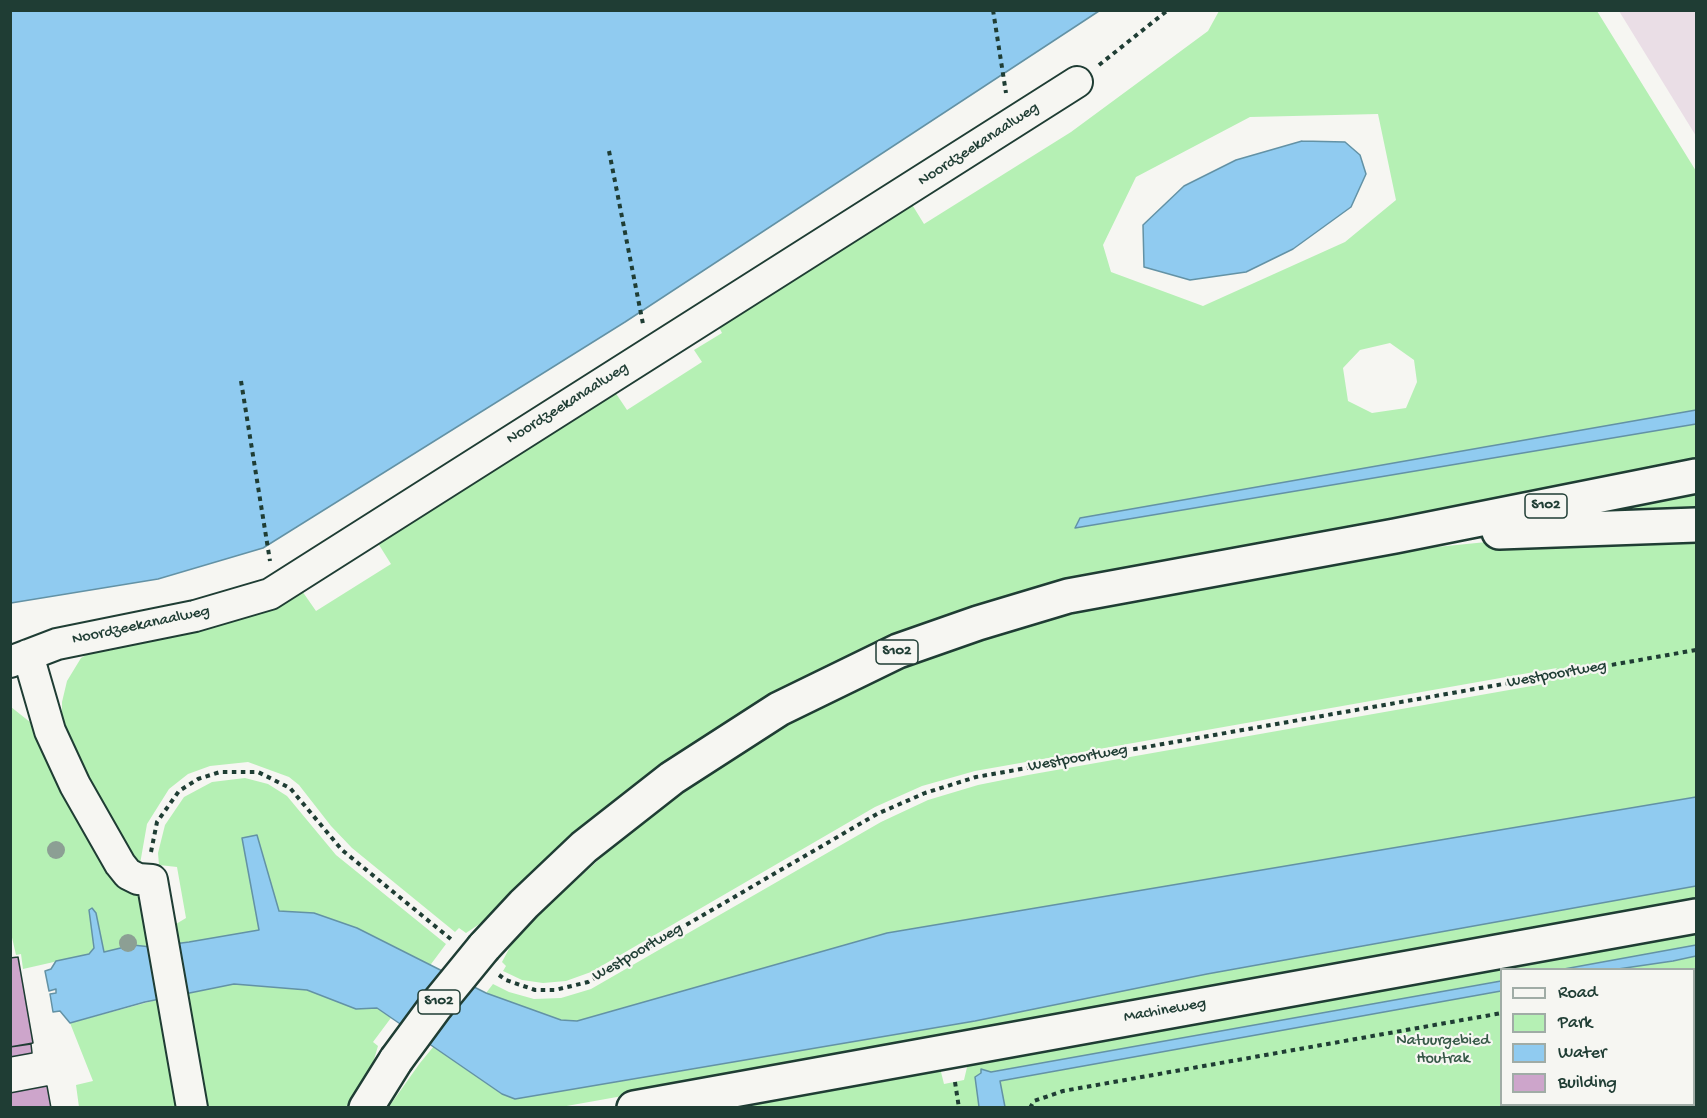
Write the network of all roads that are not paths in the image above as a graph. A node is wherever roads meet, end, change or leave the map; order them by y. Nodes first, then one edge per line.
1 (1077, 82) road end
2 (1696, 476) edge
3 (1696, 525) edge
4 (1395, 536) junction
5 (19, 659) edge
6 (1696, 916) edge
7 (192, 1107) edge
8 (366, 1107) edge
9 (634, 1107) edge

1 - 5 street, Noordzeekanaalweg
2 - 4 main road, S102
3 - 4 main road, S102
4 - 8 main road, S102, bridge
5 - 7 street, Noordzeekanaalweg
6 - 9 main road, Machineweg

